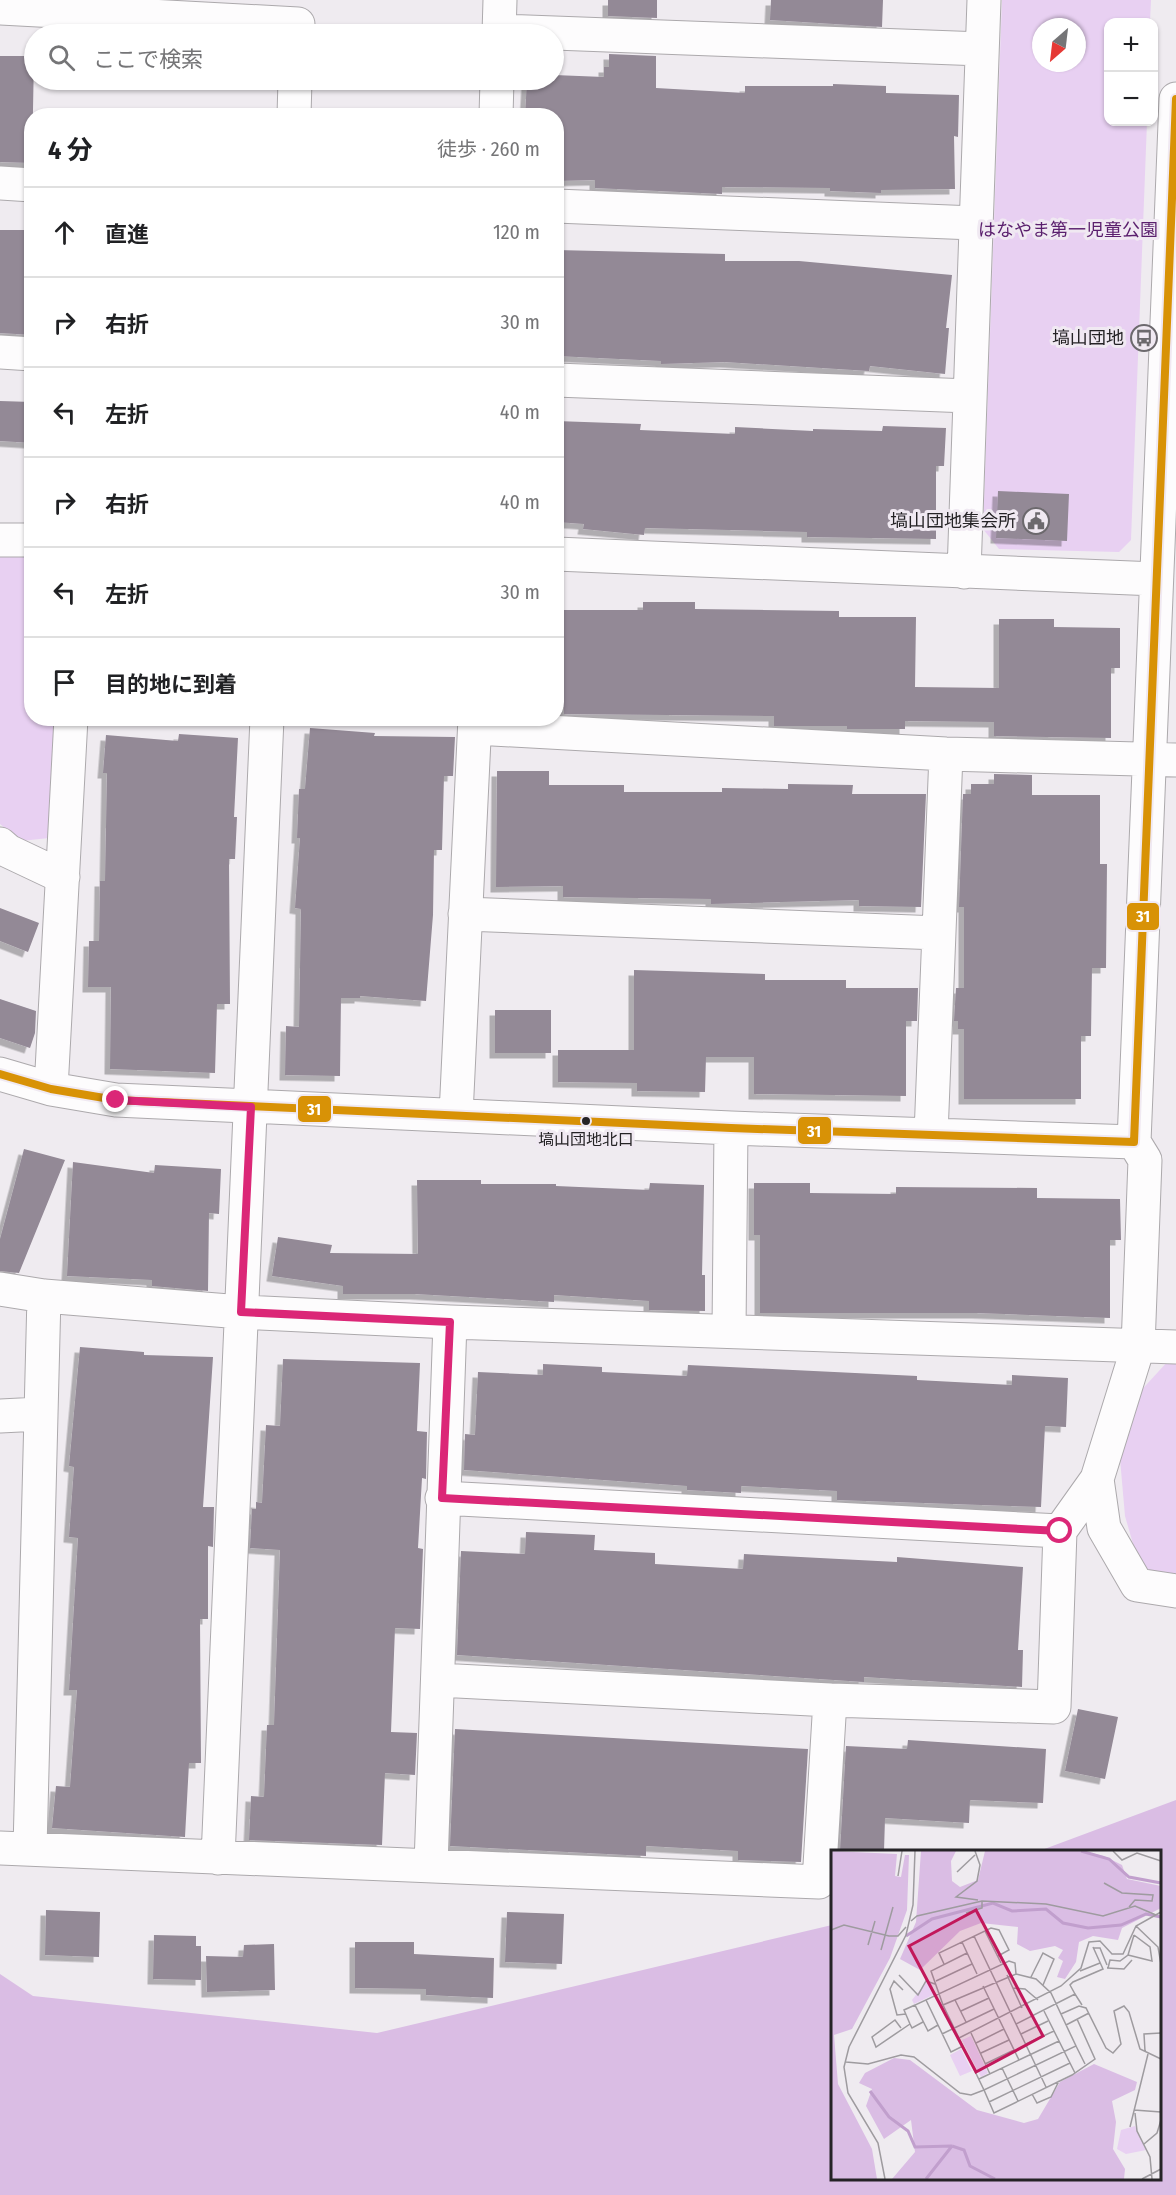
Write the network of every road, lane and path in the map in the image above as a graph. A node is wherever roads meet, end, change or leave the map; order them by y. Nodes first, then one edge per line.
1 (984, 0) edge
2 (0, 8) edge
3 (298, 20) edge
4 (500, 22) edge
5 (536, 24) edge
6 (564, 26) edge
7 (982, 49) junction
8 (295, 90) edge
9 (497, 90) edge
10 (1176, 99) edge
11 (294, 108) edge
12 (496, 108) edge
13 (0, 183) edge
14 (24, 184) edge
15 (564, 206) edge
16 (974, 222) junction
17 (0, 352) edge
18 (24, 354) edge
19 (564, 380) edge
20 (969, 396) junction
21 (1169, 447) edge
22 (0, 540) edge
23 (24, 540) edge
24 (564, 554) edge
25 (964, 572) junction
26 (1156, 579) junction
27 (71, 726) edge
28 (267, 726) edge
29 (475, 726) edge
30 (521, 726) edge
31 (946, 754) junction
32 (1162, 760) edge
33 (0, 844) edge
34 (63, 877) junction
35 (465, 914) junction
36 (938, 933) junction
37 (0, 1074) edge
38 (51, 1089) junction
39 (251, 1107) junction
40 (456, 1115) junction
41 (731, 1128) junction
42 (931, 1135) junction
43 (1134, 1142) junction
44 (0, 1289) edge
45 (44, 1296) junction
46 (241, 1312) junction
47 (450, 1322) junction
48 (729, 1331) junction
49 (1138, 1347) junction
50 (1176, 1347) edge
51 (40, 1414) junction
52 (0, 1416) edge
53 (1097, 1479) junction
54 (442, 1498) junction
55 (1060, 1531) junction
56 (1176, 1591) edge
57 (438, 1680) junction
58 (830, 1700) junction
59 (15, 1848) edge
60 (218, 1858) junction
61 (431, 1865) junction

1 - 7 street
2 - 3 street
4 - 5 street
6 - 7 street
7 - 16 street
8 - 11 street
9 - 12 street
10 - 21 street
13 - 14 street
15 - 16 street
16 - 20 street
17 - 18 street
19 - 20 street
20 - 25 street
21 - 26 street
22 - 23 street
24 - 25 street
25 - 26 street
26 - 32 street
27 - 34 street
28 - 39 street
29 - 35 street
30 - 31 street
31 - 32 street
31 - 36 street
32 - 43 street
33 - 34 street
34 - 38 street
35 - 36 street
35 - 40 street
36 - 42 street
37 - 38 street
38 - 39 street
39 - 40 street
39 - 46 street
40 - 41 street
41 - 42 street
41 - 48 street
42 - 43 street
43 - 49 street
44 - 45 street
45 - 46 street
45 - 51 street
46 - 47 street
46 - 60 street
47 - 48 street
47 - 54 street
48 - 49 street
49 - 50 street
49 - 53 street
51 - 52 street
51 - 59 street
53 - 55 street
53 - 56 street
54 - 55 street
54 - 57 street
55 - 58 street
57 - 58 street
57 - 61 street
58 - 61 street
59 - 60 street
60 - 61 street

